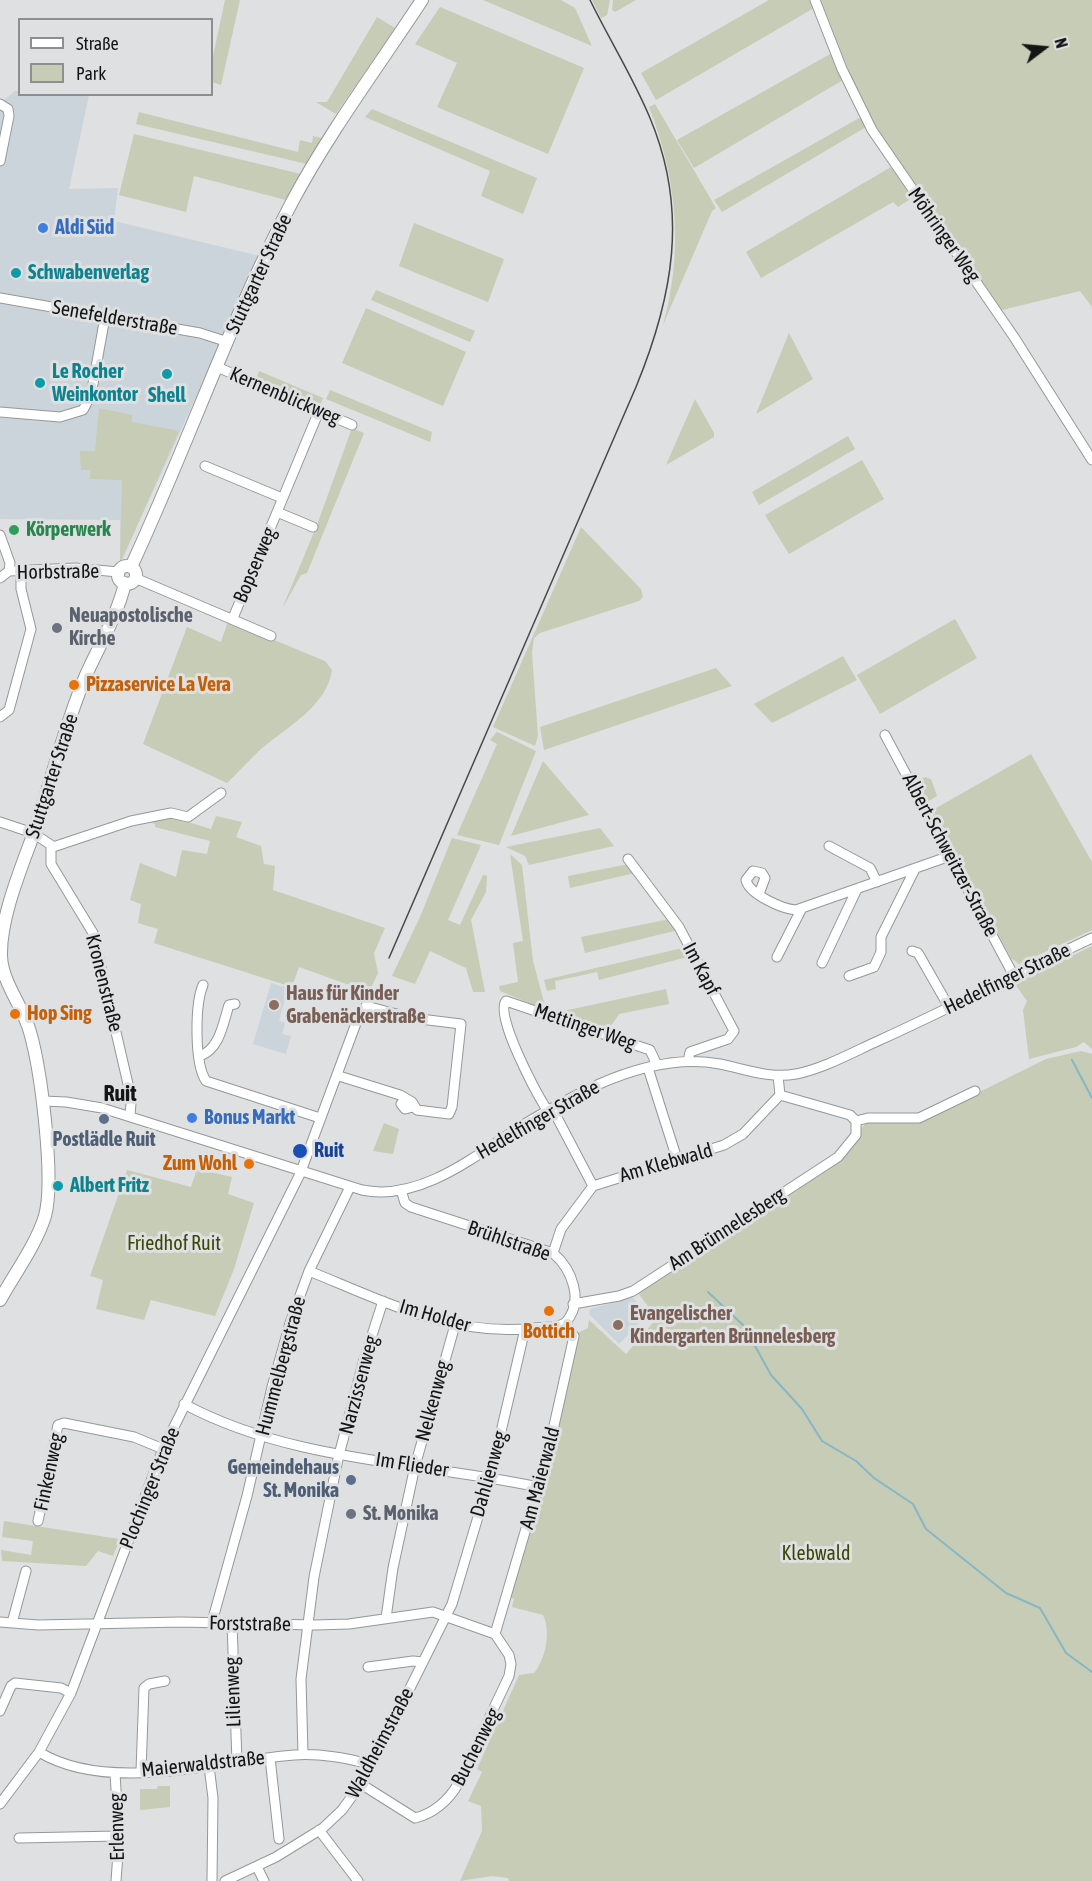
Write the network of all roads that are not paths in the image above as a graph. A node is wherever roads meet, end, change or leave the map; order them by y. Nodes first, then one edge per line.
1 (422, 0) edge
2 (816, 0) edge
3 (3, 106) edge
4 (0, 161) edge
5 (0, 298) edge
6 (105, 317) junction
7 (228, 342) junction
8 (217, 367) junction
9 (319, 411) junction
10 (0, 412) edge
11 (352, 425) dead end
12 (1092, 460) edge
13 (205, 466) dead end
14 (282, 498) junction
15 (277, 512) junction
16 (313, 527) dead end
17 (0, 535) edge
18 (9, 571) junction
19 (118, 572) joint
20 (21, 573) junction
21 (130, 576) junction
22 (0, 578) edge
23 (233, 618) junction
24 (272, 636) dead end
25 (0, 717) edge
26 (885, 735) dead end
27 (221, 793) dead end
28 (0, 822) edge
29 (33, 833) junction
30 (829, 846) dead end
31 (53, 848) junction
32 (950, 856) junction
33 (628, 859) dead end
34 (915, 869) junction
35 (877, 882) junction
36 (857, 889) junction
37 (759, 894) dead end
38 (802, 908) junction
39 (1092, 938) edge
40 (912, 951) dead end
41 (777, 957) dead end
42 (822, 963) dead end
43 (2, 975) edge
44 (1014, 975) junction
45 (849, 976) dead end
46 (203, 985) dead end
47 (234, 1004) dead end
48 (949, 1007) junction
49 (200, 1056) junction
50 (688, 1061) junction
51 (653, 1066) junction
52 (339, 1076) junction
53 (778, 1076) junction
54 (975, 1091) dead end
55 (780, 1095) junction
56 (43, 1101) junction
57 (550, 1109) junction
58 (130, 1116) junction
59 (320, 1118) junction
60 (856, 1121) junction
61 (677, 1159) junction
62 (302, 1170) junction
63 (350, 1186) junction
64 (593, 1186) junction
65 (401, 1190) junction
66 (553, 1253) junction
67 (309, 1271) junction
68 (0, 1299) edge
69 (383, 1301) junction
70 (573, 1304) junction
71 (565, 1323) junction
72 (455, 1325) junction
73 (525, 1329) junction
74 (184, 1404) junction
75 (262, 1434) junction
76 (163, 1449) junction
77 (339, 1454) junction
78 (415, 1467) junction
79 (489, 1477) junction
80 (538, 1487) junction
81 (38, 1521) dead end
82 (26, 1571) dead end
83 (446, 1616) junction
84 (386, 1618) junction
85 (0, 1622) edge
86 (212, 1622) junction
87 (12, 1623) junction
88 (99, 1623) junction
89 (232, 1623) junction
90 (306, 1625) junction
91 (495, 1634) junction
92 (423, 1662) junction
93 (368, 1666) dead end
94 (165, 1681) dead end
95 (71, 1693) junction
96 (0, 1711) edge
97 (39, 1752) junction
98 (303, 1754) junction
99 (270, 1758) junction
100 (237, 1762) junction
101 (371, 1765) junction
102 (209, 1766) junction
103 (141, 1771) junction
104 (115, 1773) junction
105 (361, 1784) junction
106 (0, 1804) edge
107 (319, 1830) junction
108 (118, 1836) junction
109 (19, 1838) dead end
110 (279, 1839) dead end
111 (257, 1867) junction
112 (116, 1881) edge
113 (212, 1881) edge
114 (225, 1881) edge
115 (264, 1881) edge
116 (358, 1881) edge

1 - 7 main road, Stuttgarter Straße
2 - 12 street, Möhringer Weg
3 - 4 street
5 - 6 street, Senefelderstraße
6 - 7 street, Senefelderstraße
6 - 10 street
7 - 8 main road, Stuttgarter Straße
8 - 9 street, Kernenblickweg
8 - 21 main road, Stuttgarter Straße
9 - 11 street, Kernenblickweg
9 - 14 street, Bopserweg
13 - 14 street
14 - 15 street, Bopserweg
15 - 16 street, Bopserweg
15 - 23 street, Bopserweg
17 - 18 street
18 - 20 street, Horbstraße
18 - 22 street, Horbstraße
19 - 20 street, Horbstraße
19 - 21 main road
20 - 25 street
21 - 23 street
21 - 29 main road, Stuttgarter Straße
23 - 24 street
26 - 32 street, Albert-Schweitzer-Straße
27 - 31 street
28 - 29 street
29 - 31 street
29 - 43 main road, Stuttgarter Straße
30 - 35 street
31 - 58 street, Kronenstraße
32 - 34 street
32 - 44 street, Albert-Schweitzer-Straße
33 - 50 street, Im Kapf
34 - 35 street
34 - 45 street
35 - 36 street
36 - 38 street
36 - 42 street
37 - 38 street
38 - 41 street
39 - 44 street, Hedelfinger Straße
40 - 48 street
43 - 56 main road
44 - 48 street, Hedelfinger Straße
46 - 49 street
47 - 49 street
48 - 53 street, Hedelfinger Straße
49 - 59 street
50 - 51 street, Hedelfinger Straße
50 - 53 street, Hedelfinger Straße
51 - 57 street, Hedelfinger Straße
51 - 57 street, Mettinger Weg
51 - 61 street
52 - 52 street, Plochinger Straße
52 - 59 street, Plochinger Straße
53 - 55 street
54 - 60 street
55 - 60 street
55 - 61 street, Am Klebwald
56 - 58 street, Hedelfinger Straße
56 - 68 main road
57 - 64 street
57 - 65 street, Hedelfinger Straße
58 - 62 street, Hedelfinger Straße
59 - 62 street, Plochinger Straße
60 - 70 street, Am Brünnelesberg
61 - 64 street, Am Klebwald
62 - 63 street, Hedelfinger Straße
62 - 74 street, Plochinger Straße
63 - 65 street, Hedelfinger Straße
63 - 67 street, Hummelbergstraße
64 - 66 street, Am Klebwald
65 - 66 street, Brühlstraße
66 - 70 street, Brühlstraße
67 - 69 street, Im Holder
67 - 75 street, Hummelbergstraße
69 - 72 street, Im Holder
69 - 77 street, Narzissenweg
70 - 71 street, Brühlstraße
71 - 73 street, Im Holder
71 - 80 street, Am Maierwald
72 - 73 street, Im Holder
72 - 78 street, Nelkenweg
73 - 79 street, Dahlienweg
74 - 75 street, Im Flieder
74 - 76 street, Plochinger Straße
75 - 77 street, Im Flieder
75 - 86 street, Hummelbergstraße
76 - 81 street, Finkenweg
76 - 88 street, Plochinger Straße
77 - 78 street, Im Flieder
77 - 90 street, Narzissenweg
78 - 79 street, Im Flieder
78 - 84 street, Nelkenweg
79 - 80 street, Im Flieder
79 - 83 street, Dahlienweg
80 - 91 street, Am Maierwald
82 - 87 street
83 - 84 street, Forststraße
83 - 91 street, Forststraße
83 - 92 street, Waldheimstraße
84 - 90 street, Forststraße
85 - 87 street, Forststraße
86 - 88 street, Forststraße
86 - 89 street, Forststraße
87 - 88 street, Forststraße
88 - 95 street, Plochinger Straße
89 - 90 street, Forststraße
89 - 100 street, Lilienweg
90 - 98 street, Narzissenweg
91 - 105 street, Buchenweg
92 - 93 street
92 - 101 street, Waldheimstraße
94 - 103 street
95 - 96 street
95 - 97 street, Plochinger Straße
97 - 104 street, Maierwaldstraße
97 - 106 street, Plochinger Straße
98 - 99 street, Maierwaldstraße
98 - 101 street, Maierwaldstraße
99 - 100 street, Maierwaldstraße
99 - 110 street
100 - 102 street, Maierwaldstraße
101 - 105 street, Waldheimstraße
102 - 103 street, Maierwaldstraße
102 - 113 street
103 - 104 street, Maierwaldstraße
104 - 108 street, Erlenweg
105 - 107 street, Waldheimstraße
107 - 111 street, Waldheimstraße
107 - 116 street
108 - 109 street
108 - 112 street, Erlenweg
111 - 114 street, Waldheimstraße
111 - 115 street

